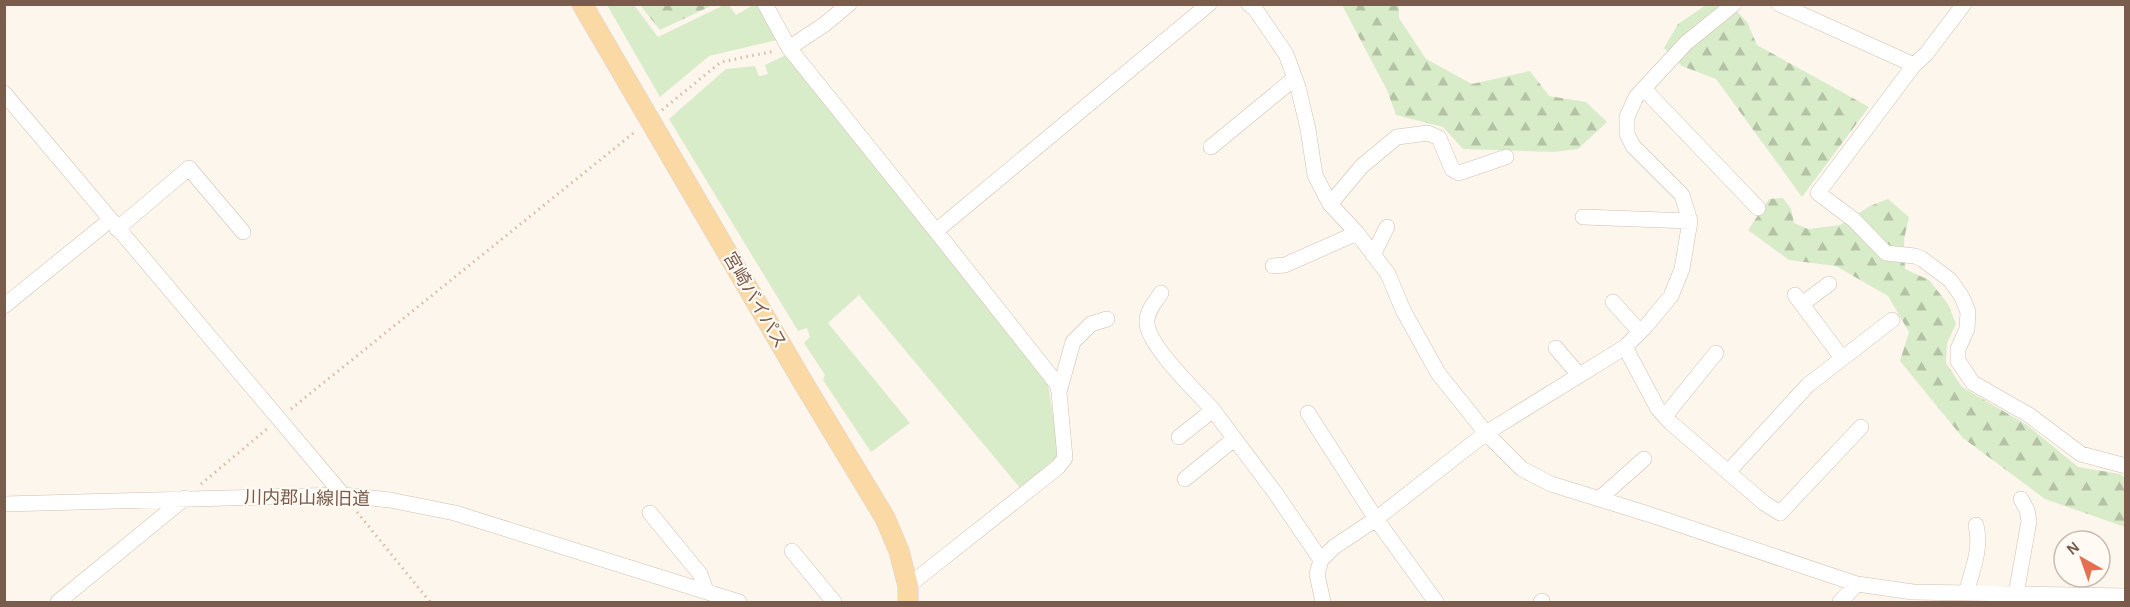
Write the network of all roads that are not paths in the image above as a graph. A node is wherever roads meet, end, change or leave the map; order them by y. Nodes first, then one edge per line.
1 (582, 4) edge
2 (765, 4) edge
3 (849, 4) edge
4 (1209, 4) edge
5 (1249, 4) edge
6 (1734, 4) edge
7 (1779, 4) edge
8 (1964, 4) edge
9 (789, 48) junction
10 (1914, 65) junction
11 (1295, 78) junction
12 (1644, 89) junction
13 (4, 93) edge
14 (1211, 147) dead end
15 (1506, 157) dead end
16 (1330, 204) junction
17 (1758, 208) dead end
18 (1583, 217) dead end
19 (1690, 221) junction
20 (113, 225) junction
21 (1387, 227) dead end
22 (936, 231) junction
23 (243, 232) dead end
24 (1357, 233) junction
25 (1373, 255) junction
26 (1273, 266) dead end
27 (1829, 284) dead end
28 (1161, 293) dead end
29 (1613, 303) dead end
30 (4, 306) edge
31 (1107, 320) dead end
32 (1892, 320) dead end
33 (1640, 332) junction
34 (1625, 347) junction
35 (1556, 348) dead end
36 (1716, 353) dead end
37 (1842, 358) junction
38 (1579, 375) junction
39 (1059, 392) junction
40 (1213, 410) junction
41 (1308, 413) dead end
42 (1665, 416) junction
43 (1861, 427) dead end
44 (1486, 433) junction
45 (1179, 437) dead end
46 (1234, 439) junction
47 (1644, 459) dead end
48 (2126, 466) edge
49 (1729, 471) junction
50 (1185, 479) dead end
51 (343, 495) junction
52 (185, 498) junction
53 (1599, 499) junction
54 (2021, 499) dead end
55 (4, 504) edge
56 (650, 513) dead end
57 (1376, 519) junction
58 (1976, 525) dead end
59 (792, 551) dead end
60 (1321, 560) junction
61 (1857, 584) junction
62 (706, 591) junction
63 (1966, 593) junction
64 (908, 594) edge
65 (2016, 594) junction
66 (2115, 598) edge
67 (58, 603) edge
68 (739, 603) edge
69 (834, 603) edge
70 (1323, 603) edge
71 (1436, 603) edge
72 (1840, 603) edge

1 - 64 main road, 宮崎バイパス
2 - 9 street
3 - 9 street
4 - 22 street
5 - 11 street
6 - 12 street
7 - 10 street
8 - 10 street
9 - 22 street
10 - 48 street
11 - 14 street
11 - 16 street
12 - 17 street
12 - 19 street
13 - 20 street
15 - 16 street
16 - 24 street
18 - 19 street
19 - 33 street
20 - 23 street
20 - 30 street
20 - 51 street
21 - 25 street
22 - 39 street
24 - 25 street
24 - 26 street
25 - 44 street
27 - 37 street
28 - 40 street
29 - 33 street
31 - 39 street
32 - 37 street
33 - 34 street
34 - 38 street
34 - 42 street
35 - 38 street
36 - 42 street
37 - 49 street
38 - 44 street
39 - 64 street
40 - 45 street
40 - 46 street
41 - 57 street
42 - 49 street
43 - 49 street
44 - 53 street
44 - 57 street
46 - 50 street
46 - 60 street
47 - 53 street
51 - 52 street, 川内郡山線旧道
51 - 62 street, 川内郡山線旧道
52 - 55 street, 川内郡山線旧道
52 - 67 street
53 - 61 street
54 - 65 street
56 - 62 street
57 - 60 street
57 - 71 street
58 - 63 street
59 - 69 street
60 - 70 street
61 - 63 street
61 - 72 street
62 - 68 street, 川内郡山線旧道
63 - 65 street
65 - 66 street

